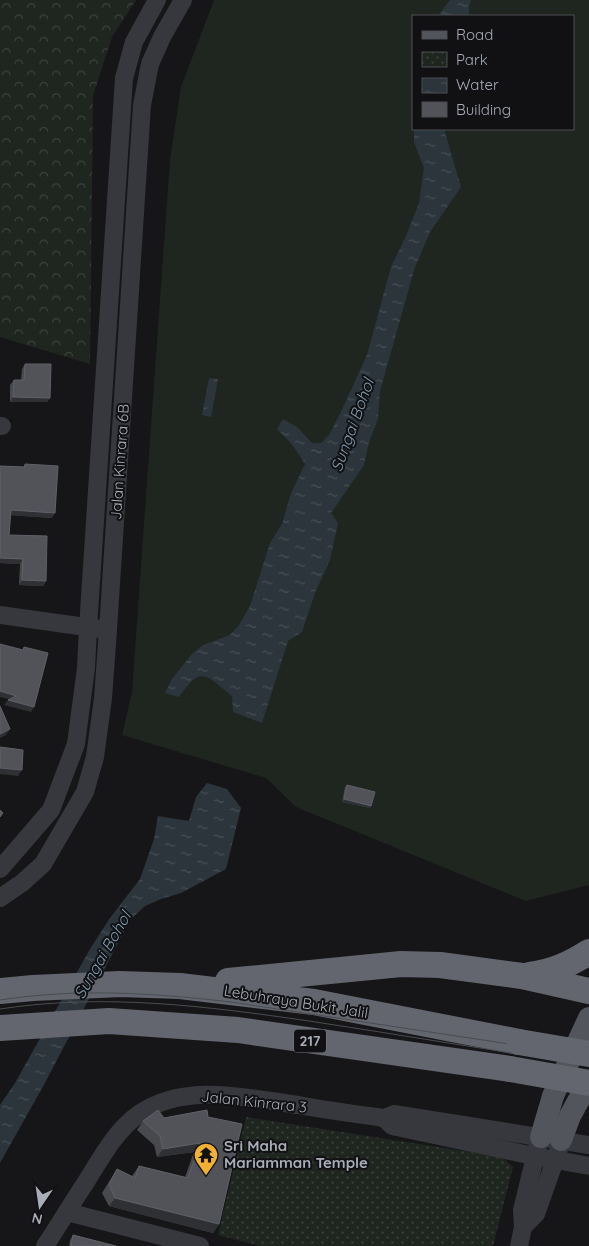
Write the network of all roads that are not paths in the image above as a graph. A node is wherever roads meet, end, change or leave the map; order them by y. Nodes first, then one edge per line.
1 (157, 0) edge
2 (183, 0) edge
3 (0, 615) edge
4 (88, 628) junction
5 (108, 630) junction
6 (0, 869) edge
7 (0, 898) edge
8 (589, 952) edge
9 (522, 976) junction
10 (180, 986) junction
11 (0, 991) edge
12 (589, 991) edge
13 (589, 1018) edge
14 (9, 1027) edge
15 (589, 1054) edge
16 (589, 1082) edge
17 (589, 1145) edge
18 (548, 1148) junction
19 (589, 1166) edge
20 (67, 1212) junction
21 (45, 1246) edge
22 (200, 1246) edge
23 (519, 1246) edge

1 - 4 street, Jalan Kinrara 6B
2 - 5 street, Jalan Kinrara 6B
3 - 4 street
4 - 5 street
4 - 6 street, Jalan Kinrara 6B
5 - 7 street, Jalan Kinrara 6B
8 - 9 highway
9 - 10 highway
9 - 12 highway
10 - 11 highway, Lebuhraya Bukit Jalil
10 - 15 highway, Lebuhraya Bukit Jalil, bridge
13 - 18 main road
14 - 16 highway, 217, bridge
16 - 18 main road
17 - 18 street
18 - 19 street
18 - 20 street, Jalan Kinrara 3
18 - 23 street
20 - 21 street, Jalan Kinrara 3
20 - 22 street

